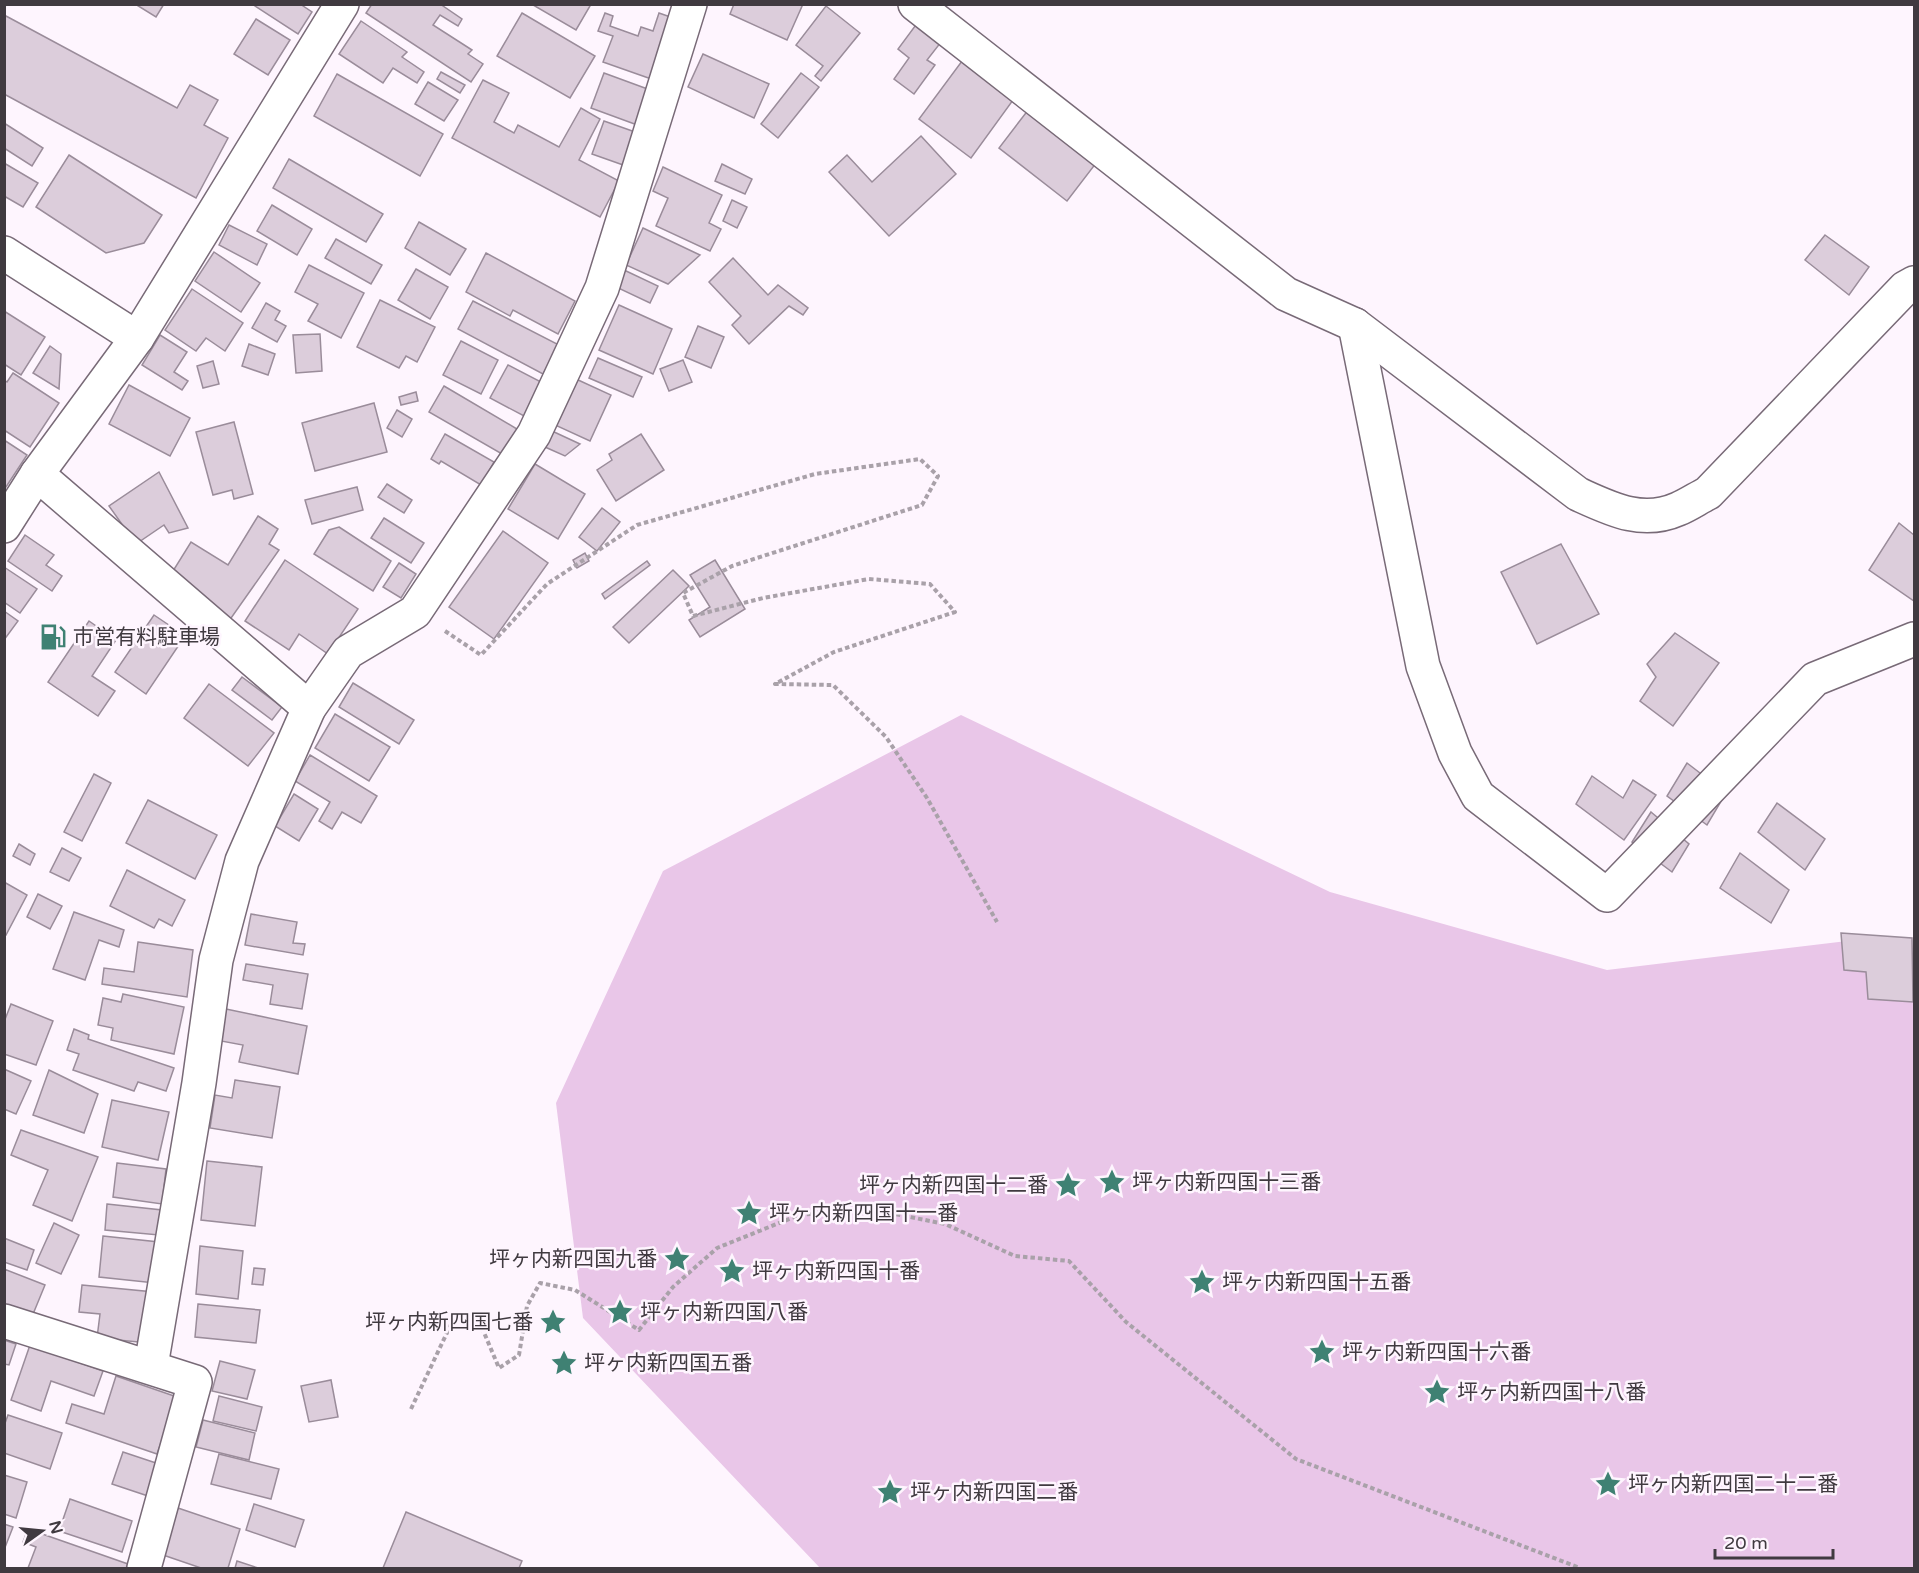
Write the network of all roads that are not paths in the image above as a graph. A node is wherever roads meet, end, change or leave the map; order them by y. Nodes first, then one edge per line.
1 (342, 4) edge
2 (690, 4) edge
3 (915, 4) edge
4 (4, 253) edge
5 (1914, 283) edge
6 (1355, 325) junction
7 (137, 338) junction
8 (37, 474) junction
9 (4, 526) edge
10 (1914, 639) edge
11 (309, 708) junction
12 (4, 1321) edge
13 (150, 1366) junction
14 (144, 1569) edge

1 - 7 street
2 - 11 street
3 - 6 street
4 - 7 street
5 - 6 street
6 - 10 street
7 - 8 street
8 - 9 street
8 - 11 street
11 - 13 street
12 - 13 street
13 - 14 street

